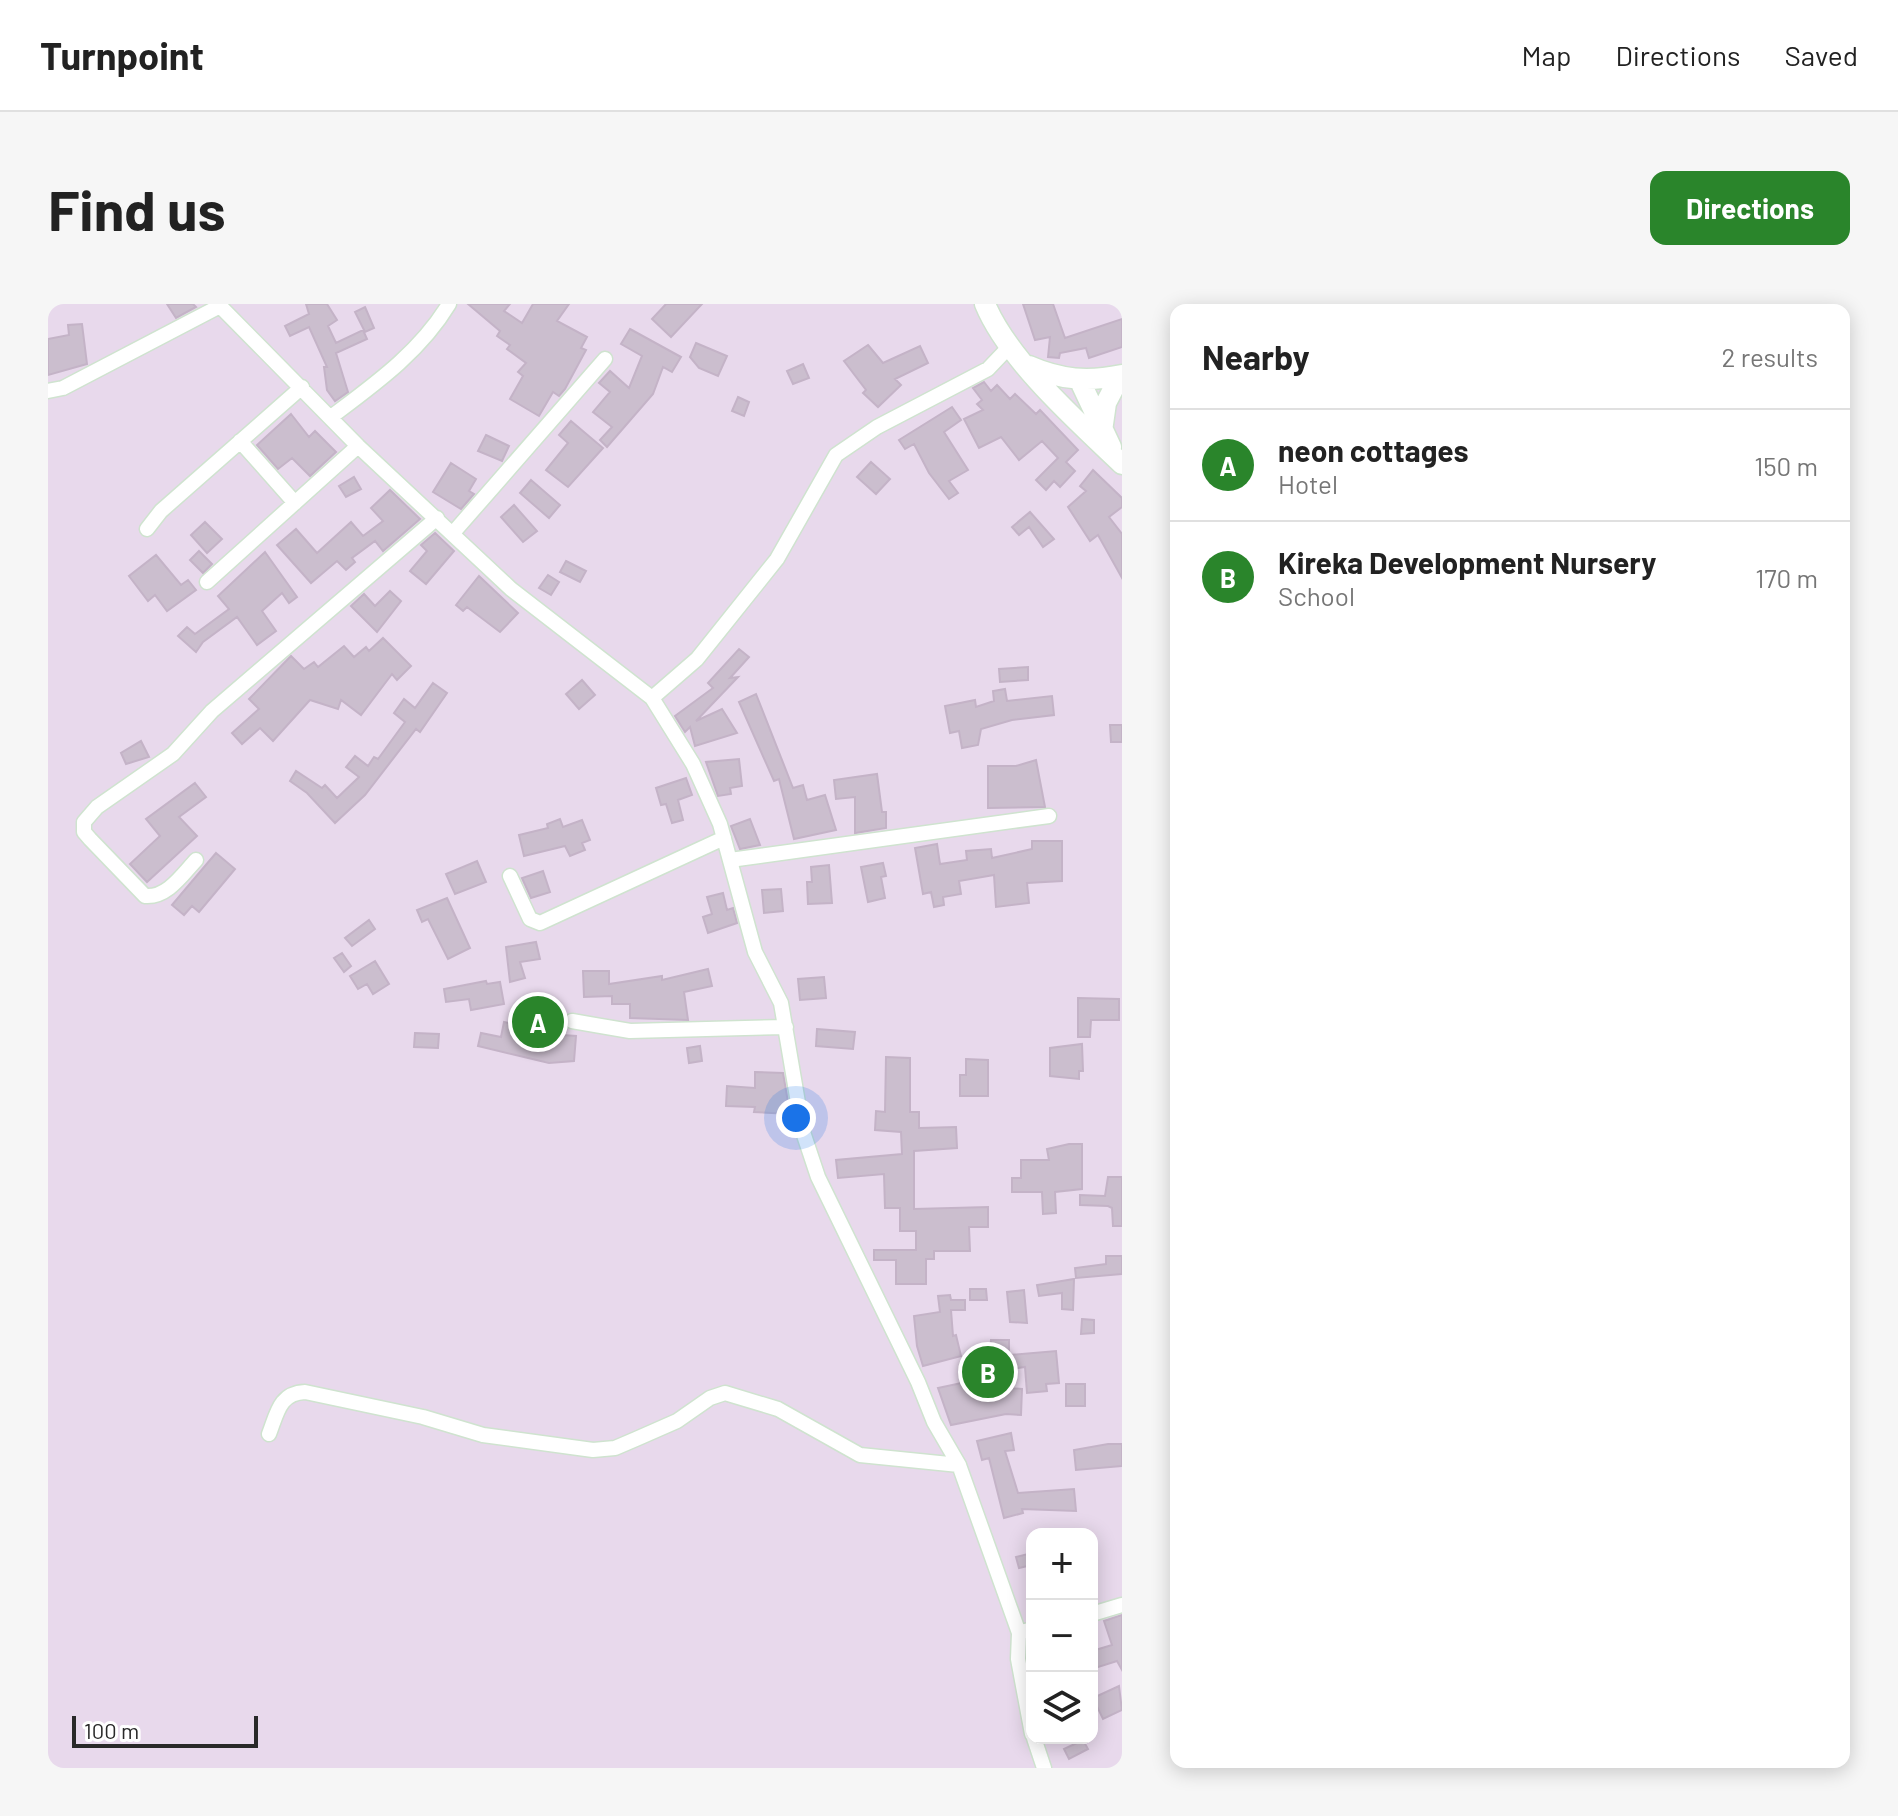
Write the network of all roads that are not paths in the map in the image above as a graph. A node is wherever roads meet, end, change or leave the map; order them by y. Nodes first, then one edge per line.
1 (449, 304) edge
2 (985, 304) edge
3 (219, 305) edge
4 (1009, 347) junction
5 (605, 359) dead end
6 (1029, 366) junction
7 (1121, 376) edge
8 (1080, 381) junction
9 (302, 387) junction
10 (48, 391) edge
11 (331, 417) junction
12 (1102, 431) junction
13 (240, 441) junction
14 (358, 446) junction
15 (1122, 464) edge
16 (295, 503) junction
17 (437, 518) junction
18 (147, 529) dead end
19 (453, 533) junction
20 (207, 582) dead end
21 (652, 698) junction
22 (1049, 816) dead end
23 (724, 838) junction
24 (196, 860) dead end
25 (730, 860) junction
26 (510, 876) dead end
27 (572, 1021) dead end
28 (786, 1027) junction
29 (269, 1434) dead end
30 (959, 1465) junction
31 (1122, 1605) edge
32 (1098, 1612) edge
33 (1026, 1631) edge
34 (1026, 1700) edge
35 (1036, 1744) edge
36 (1044, 1768) edge

1 - 11 street
2 - 4 main road
3 - 9 street
3 - 10 street
4 - 6 main road
4 - 21 street
5 - 19 street
6 - 8 main road
6 - 15 main road
7 - 8 main road
7 - 12 main road
8 - 12 main road
9 - 11 street
9 - 13 street
11 - 14 street
12 - 15 main road
13 - 16 street
13 - 18 street
14 - 16 street
14 - 17 street
16 - 20 street
17 - 19 street
17 - 24 street
19 - 21 street
21 - 23 street
22 - 25 street
23 - 25 street
23 - 26 street
25 - 28 street
27 - 28 street
28 - 30 street
29 - 30 street
30 - 33 street
31 - 32 street
33 - 34 street
35 - 36 street

